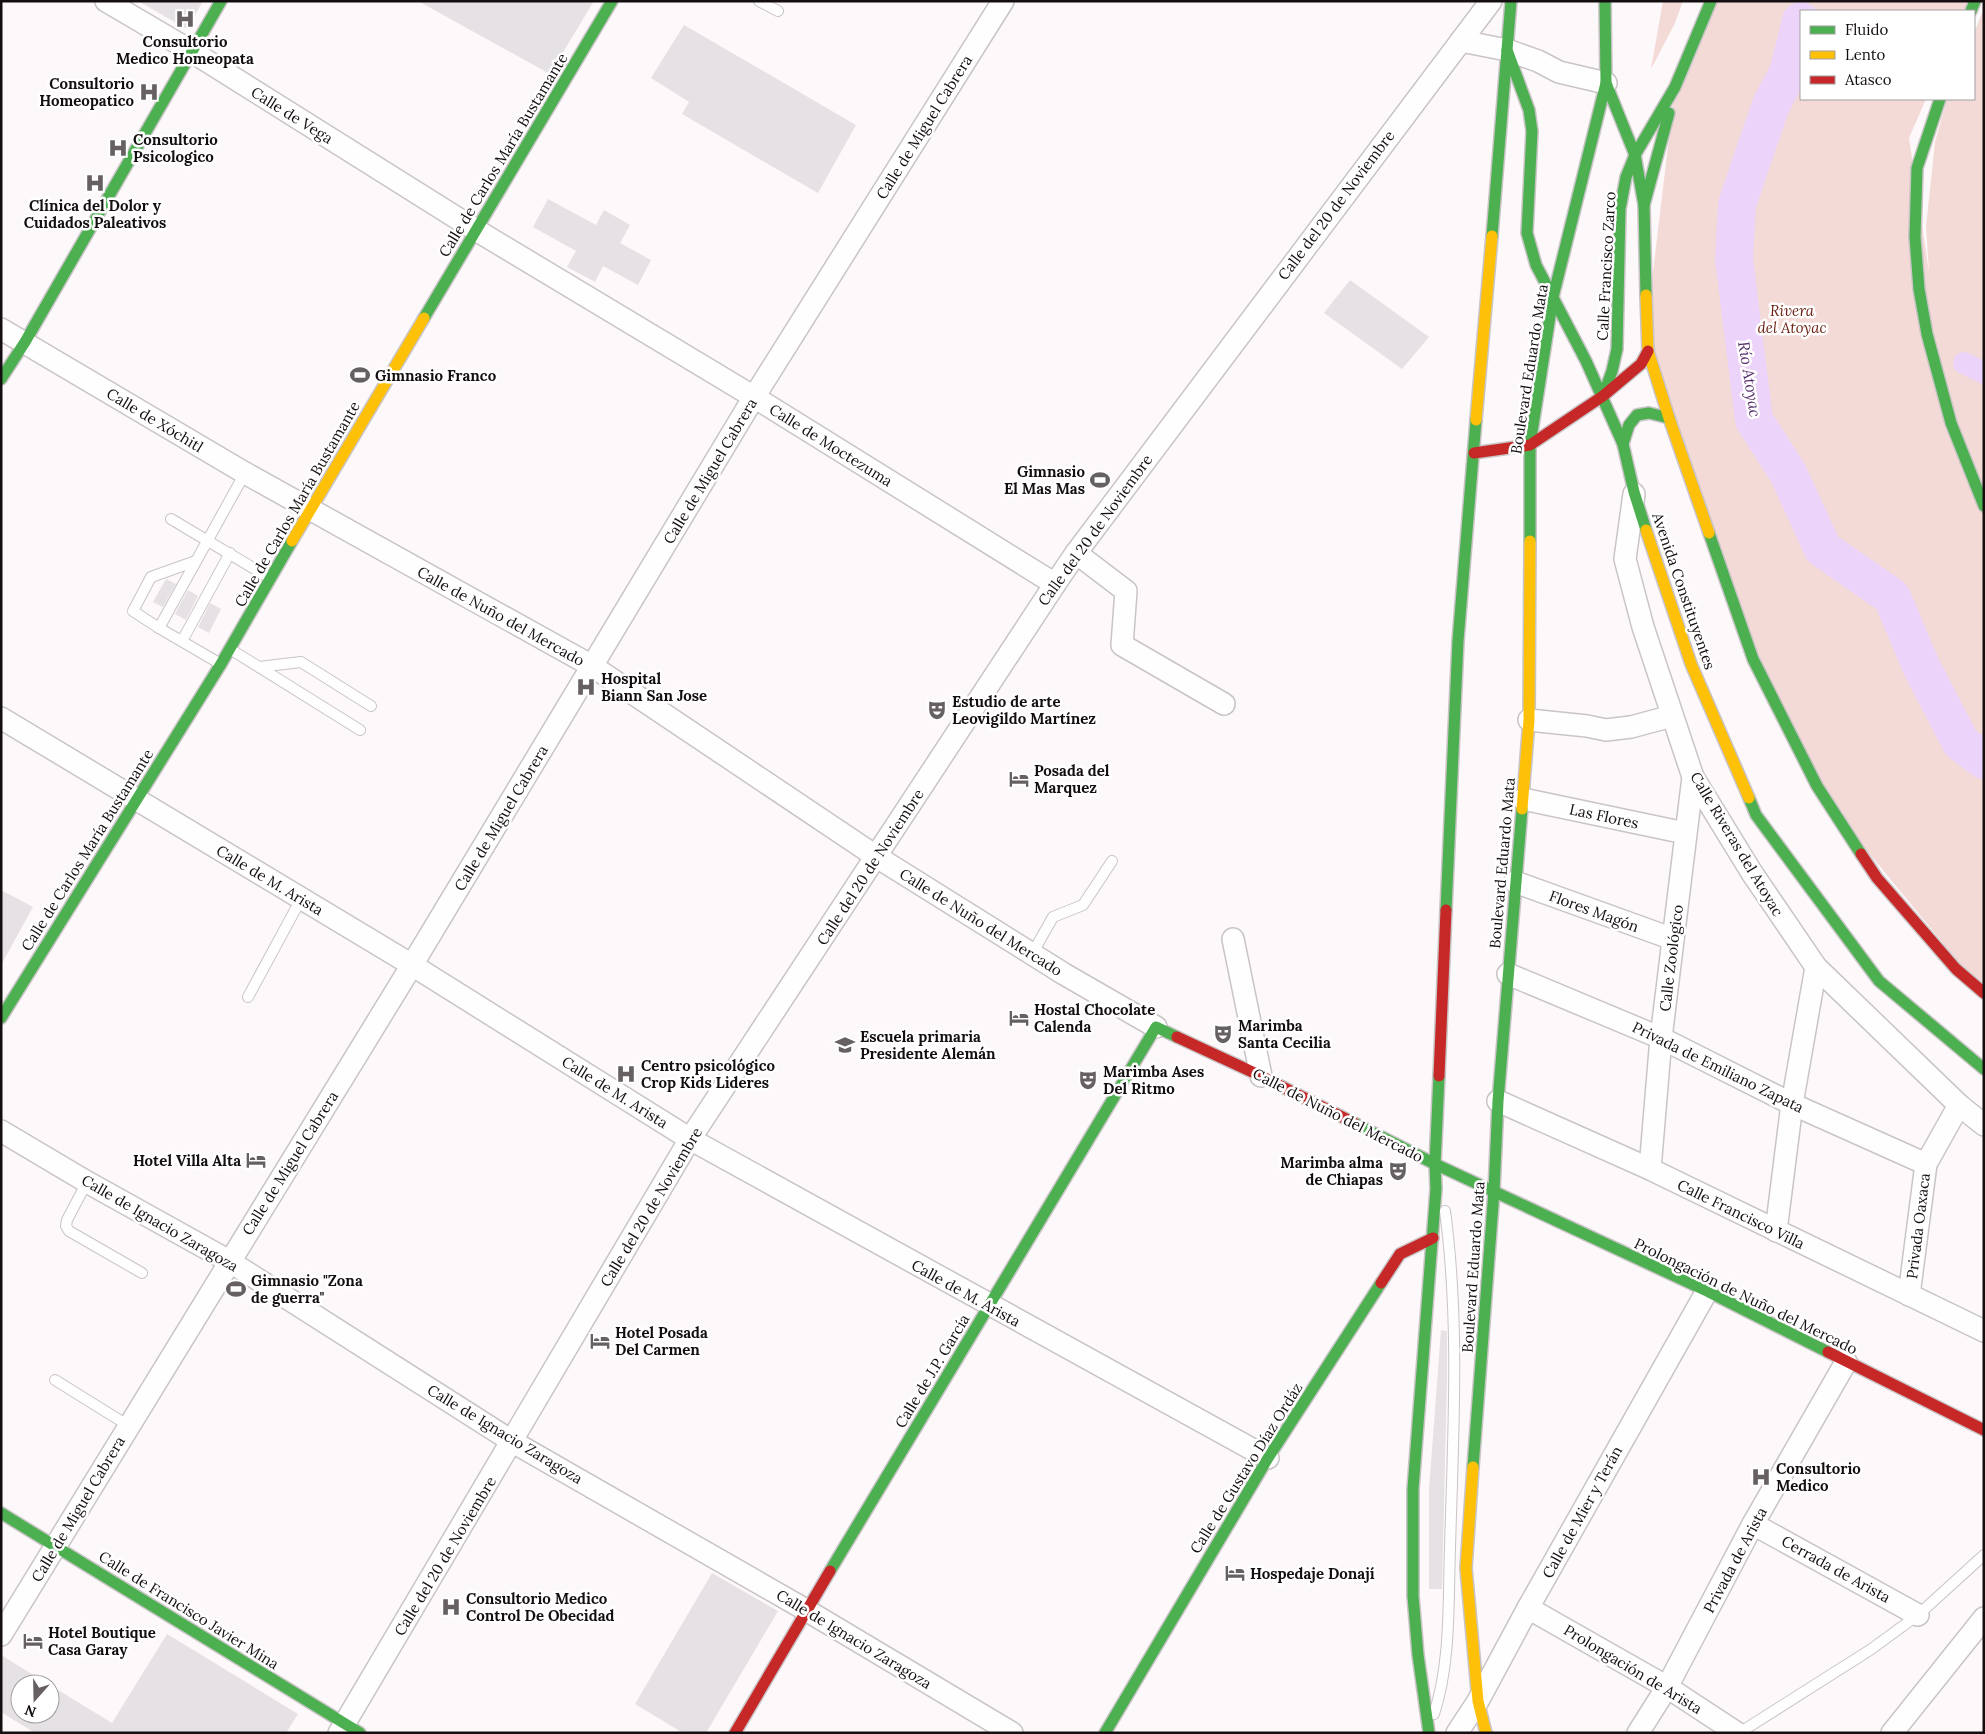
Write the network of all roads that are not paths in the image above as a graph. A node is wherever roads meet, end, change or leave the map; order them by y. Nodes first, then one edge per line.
1 (106, 1) edge
2 (221, 1) edge
3 (612, 1) edge
4 (760, 1) edge
5 (1003, 1) edge
6 (1491, 1) edge
7 (1511, 1) edge
8 (1615, 1) edge
9 (1711, 1) edge
10 (1605, 5) edge
11 (778, 11) dead end
12 (1461, 41) junction
13 (1507, 50) junction
14 (191, 51) junction
15 (1606, 82) junction
16 (1675, 87) junction
17 (1940, 100) edge
18 (1635, 155) junction
19 (1644, 205) junction
20 (476, 230) junction
21 (1553, 297) junction
22 (1, 329) edge
23 (25, 342) junction
24 (1648, 351) junction
25 (1, 379) edge
26 (1603, 396) junction
27 (754, 397) junction
28 (1669, 418) junction
29 (1623, 444) junction
30 (1530, 445) junction
31 (1474, 453) junction
32 (245, 473) junction
33 (1634, 492) junction
34 (1984, 506) edge
35 (310, 510) junction
36 (171, 519) dead end
37 (208, 540) junction
38 (1076, 553) junction
39 (230, 554) junction
40 (196, 561) junction
41 (271, 578) junction
42 (1055, 584) junction
43 (159, 628) junction
44 (182, 641) junction
45 (229, 648) junction
46 (221, 664) junction
47 (592, 666) junction
48 (259, 667) junction
49 (1224, 704) dead end
50 (372, 706) dead end
51 (1672, 716) junction
52 (1, 718) edge
53 (1529, 720) junction
54 (360, 730) dead end
55 (1694, 777) junction
56 (136, 798) junction
57 (1523, 799) junction
58 (1686, 833) junction
59 (877, 857) junction
60 (1112, 861) dead end
61 (1515, 882) junction
62 (301, 899) junction
63 (1233, 939) dead end
64 (1674, 939) junction
65 (1032, 954) junction
66 (412, 965) junction
67 (1816, 968) junction
68 (1508, 974) junction
69 (1984, 993) edge
70 (248, 997) dead end
71 (1, 1018) edge
72 (1156, 1027) junction
73 (1661, 1038) junction
74 (1984, 1069) edge
75 (1261, 1076) junction
76 (1498, 1101) junction
77 (1792, 1104) junction
78 (1959, 1105) junction
79 (1984, 1125) edge
80 (1, 1131) edge
81 (690, 1140) junction
82 (1435, 1164) junction
83 (1926, 1164) junction
84 (1650, 1169) junction
85 (87, 1182) junction
86 (1436, 1189) junction
87 (1494, 1191) junction
88 (1776, 1231) junction
89 (1433, 1238) junction
90 (229, 1261) junction
91 (142, 1273) dead end
92 (1707, 1291) junction
93 (1909, 1295) junction
94 (989, 1305) junction
95 (1984, 1331) edge
96 (1846, 1362) junction
97 (56, 1380) dead end
98 (129, 1426) junction
99 (1984, 1430) edge
100 (513, 1442) junction
101 (1268, 1458) junction
102 (1, 1513) edge
103 (1754, 1524) junction
104 (56, 1545) junction
105 (1984, 1555) edge
106 (1528, 1608) junction
107 (806, 1610) junction
108 (1918, 1615) junction
109 (1984, 1618) edge
110 (1, 1635) edge
111 (1667, 1687) junction
112 (1479, 1703) junction
113 (348, 1730) edge
114 (1429, 1732) edge
115 (735, 1733) edge
116 (1012, 1733) edge
117 (1105, 1733) edge
118 (1457, 1733) edge
119 (1473, 1733) edge
120 (1486, 1733) edge
121 (1638, 1733) edge
122 (1738, 1733) edge
123 (1892, 1733) edge

1 - 14 street, Calle de Vega
2 - 14 main road
3 - 20 main road, Calle de Carlos María Bustamante
4 - 11 lane
5 - 27 street, Calle de Miguel Cabrera
6 - 12 street, Calle del 20 de Noviembre
7 - 13 main road
8 - 10 main road
9 - 16 main road, Calle Francisco Zarco
10 - 15 main road, Boulevard Eduardo Mata
12 - 13 street
12 - 38 street, Calle del 20 de Noviembre
13 - 15 street
13 - 21 main road, Avenida Constituyentes
13 - 31 main road
14 - 20 street, Calle de Vega
14 - 23 main road
15 - 18 main road
15 - 21 main road, Boulevard Eduardo Mata
16 - 18 main road, Calle Francisco Zarco
16 - 19 main road, Calle Francisco Zarco
17 - 34 main road
18 - 19 main road
18 - 26 main road, Calle Francisco Zarco
19 - 24 main road
20 - 27 street, Calle de Moctezuma
20 - 35 main road, Calle de Carlos María Bustamante
21 - 26 main road, Avenida Constituyentes
21 - 30 main road, Boulevard Eduardo Mata
22 - 23 street, Calle de Xóchitl
23 - 25 main road
23 - 32 street, Calle de Xóchitl
24 - 26 main road
24 - 28 main road
26 - 29 main road, Avenida Constituyentes
26 - 30 main road
27 - 42 street, Calle de Moctezuma
27 - 47 street, Calle de Miguel Cabrera
28 - 29 main road
28 - 69 main road
29 - 33 main road, Avenida Constituyentes
30 - 31 main road
30 - 53 main road, Boulevard Eduardo Mata
31 - 82 main road
32 - 35 street, Calle de Xóchitl
32 - 37 lane
33 - 51 street, Calle Riveras del Atoyac
33 - 74 main road, Avenida Constituyentes
35 - 41 main road, Calle de Carlos María Bustamante
35 - 47 street, Calle de Nuño del Mercado
36 - 37 lane
37 - 39 lane
37 - 40 lane
38 - 42 street, Calle del 20 de Noviembre
38 - 49 street
39 - 41 lane
39 - 44 lane
40 - 43 lane
40 - 43 lane
41 - 45 main road, Calle de Carlos María Bustamante
42 - 59 street, Calle del 20 de Noviembre
43 - 44 lane
44 - 46 lane
45 - 46 main road, Calle de Carlos María Bustamante
45 - 48 lane
46 - 56 main road, Calle de Carlos María Bustamante
47 - 59 street, Calle de Nuño del Mercado
47 - 66 street, Calle de Miguel Cabrera
48 - 50 lane
48 - 54 lane
51 - 53 street
51 - 55 street, Calle Riveras del Atoyac
52 - 56 street, Calle de M. Arista
53 - 57 main road, Boulevard Eduardo Mata
55 - 58 street, Calle Zoológico
55 - 67 street, Calle Riveras del Atoyac
56 - 62 street, Calle de M. Arista
56 - 71 main road, Calle de Carlos María Bustamante
57 - 58 street, Las Flores
57 - 61 main road, Boulevard Eduardo Mata
58 - 64 street, Calle Zoológico
59 - 65 street, Calle de Nuño del Mercado
59 - 81 street, Calle del 20 de Noviembre
60 - 65 lane
61 - 64 street, Flores Magón
61 - 68 main road, Boulevard Eduardo Mata
62 - 66 street, Calle de M. Arista
62 - 70 lane
63 - 75 street
64 - 73 street, Calle Zoológico
65 - 72 street, Calle de Nuño del Mercado
66 - 81 street, Calle de M. Arista
66 - 90 street, Calle de Miguel Cabrera
67 - 77 street
67 - 78 street, Calle Riveras del Atoyac
68 - 73 street, Privada de Emiliano Zapata
68 - 76 main road, Boulevard Eduardo Mata
72 - 75 main road, Calle de Nuño del Mercado
72 - 94 main road, Calle de J.P. García
73 - 77 street, Privada de Emiliano Zapata
73 - 84 street, Calle Zoológico
75 - 82 main road, Calle de Nuño del Mercado
76 - 84 street, Calle Francisco Villa
76 - 87 main road, Boulevard Eduardo Mata
77 - 83 street, Privada de Emiliano Zapata
77 - 88 street
78 - 79 street, Calle Riveras del Atoyac
78 - 83 street, Privada Oaxaca
80 - 85 street, Calle de Ignacio Zaragoza
81 - 94 street, Calle de M. Arista
81 - 100 street, Calle del 20 de Noviembre
82 - 86 main road
82 - 87 main road, Calle de Nuño del Mercado
83 - 93 street, Privada Oaxaca
84 - 88 street, Calle Francisco Villa
85 - 90 street, Calle de Ignacio Zaragoza
85 - 91 lane
86 - 89 main road
86 - 114 lane
87 - 92 main road, Prolongación de Nuño del Mercado
87 - 112 main road, Boulevard Eduardo Mata
88 - 93 street, Calle Francisco Villa
89 - 101 main road, Calle de Gustavo Díaz Ordáz
89 - 114 main road
90 - 98 street, Calle de Miguel Cabrera
90 - 100 street, Calle de Ignacio Zaragoza
92 - 96 main road, Prolongación de Nuño del Mercado
92 - 106 street, Calle de Mier y Terán
93 - 95 street, Calle Francisco Villa
94 - 101 street, Calle de M. Arista
94 - 107 main road, Calle de J.P. García
96 - 99 main road, Prolongación de Nuño del Mercado
96 - 103 street, Privada de Arista
97 - 98 lane
98 - 104 street, Calle de Miguel Cabrera
100 - 107 street, Calle de Ignacio Zaragoza
100 - 113 street, Calle del 20 de Noviembre
101 - 117 main road, Calle de Gustavo Díaz Ordáz
102 - 104 main road, Calle de Francisco Javier Mina
103 - 108 street, Cerrada de Arista
103 - 111 street, Privada de Arista
104 - 110 street, Calle de Miguel Cabrera
104 - 113 main road, Calle de Francisco Javier Mina
105 - 108 lane
106 - 111 street, Prolongación de Arista
106 - 112 street, Calle de Mier y Terán
107 - 115 main road, Calle de J.P. García
107 - 116 street, Calle de Ignacio Zaragoza
108 - 122 lane
109 - 123 street
111 - 121 street, Privada de Arista
111 - 122 street, Prolongación de Arista
112 - 118 street, Calle de Mier y Terán
112 - 119 lane
112 - 120 main road, Boulevard Eduardo Mata

